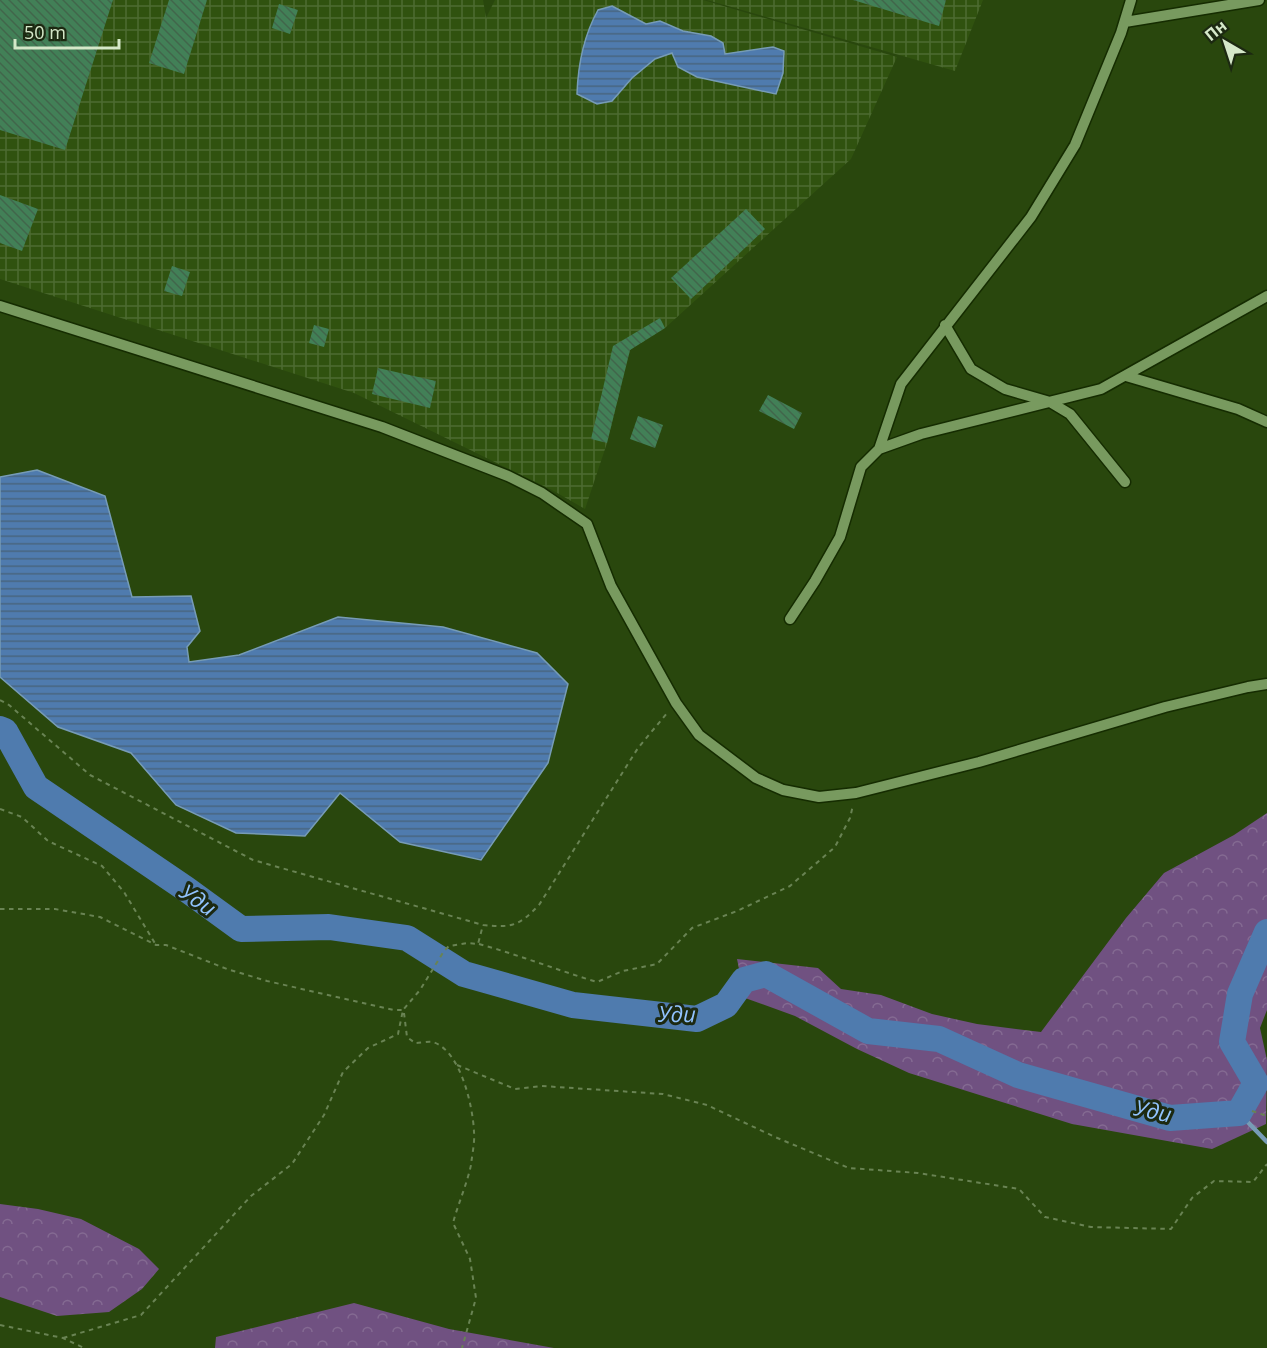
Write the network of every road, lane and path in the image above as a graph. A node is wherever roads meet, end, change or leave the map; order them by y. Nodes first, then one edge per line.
1 (1131, 0) edge
2 (1259, 0) edge
3 (1125, 22) junction
4 (1267, 296) edge
5 (0, 306) edge
6 (945, 325) junction
7 (1126, 376) junction
8 (1050, 402) junction
9 (1267, 422) edge
10 (879, 449) junction
11 (1125, 482) dead end
12 (790, 619) dead end
13 (1267, 684) edge
14 (0, 700) edge
15 (676, 703) junction
16 (856, 793) junction
17 (0, 809) edge
18 (0, 909) edge
19 (483, 925) junction
20 (478, 944) junction
21 (156, 945) junction
22 (404, 1010) junction
23 (457, 1065) junction
24 (1252, 1111) dead end
25 (1267, 1116) edge
26 (1267, 1164) edge
27 (0, 1325) edge
28 (63, 1338) junction
29 (84, 1348) edge
30 (462, 1348) edge

1 - 3 street
2 - 3 street
3 - 6 street
4 - 7 street
5 - 15 street
6 - 8 street
6 - 10 street
7 - 8 street
7 - 9 street
8 - 10 street
8 - 11 street
10 - 12 street
13 - 16 street
14 - 19 path
15 - 16 street
15 - 19 path
16 - 20 path
17 - 21 path
18 - 21 path
19 - 20 path
20 - 22 path
21 - 22 path
22 - 23 path
22 - 28 path
23 - 26 path
23 - 30 path
24 - 25 path
27 - 28 path
28 - 29 path

